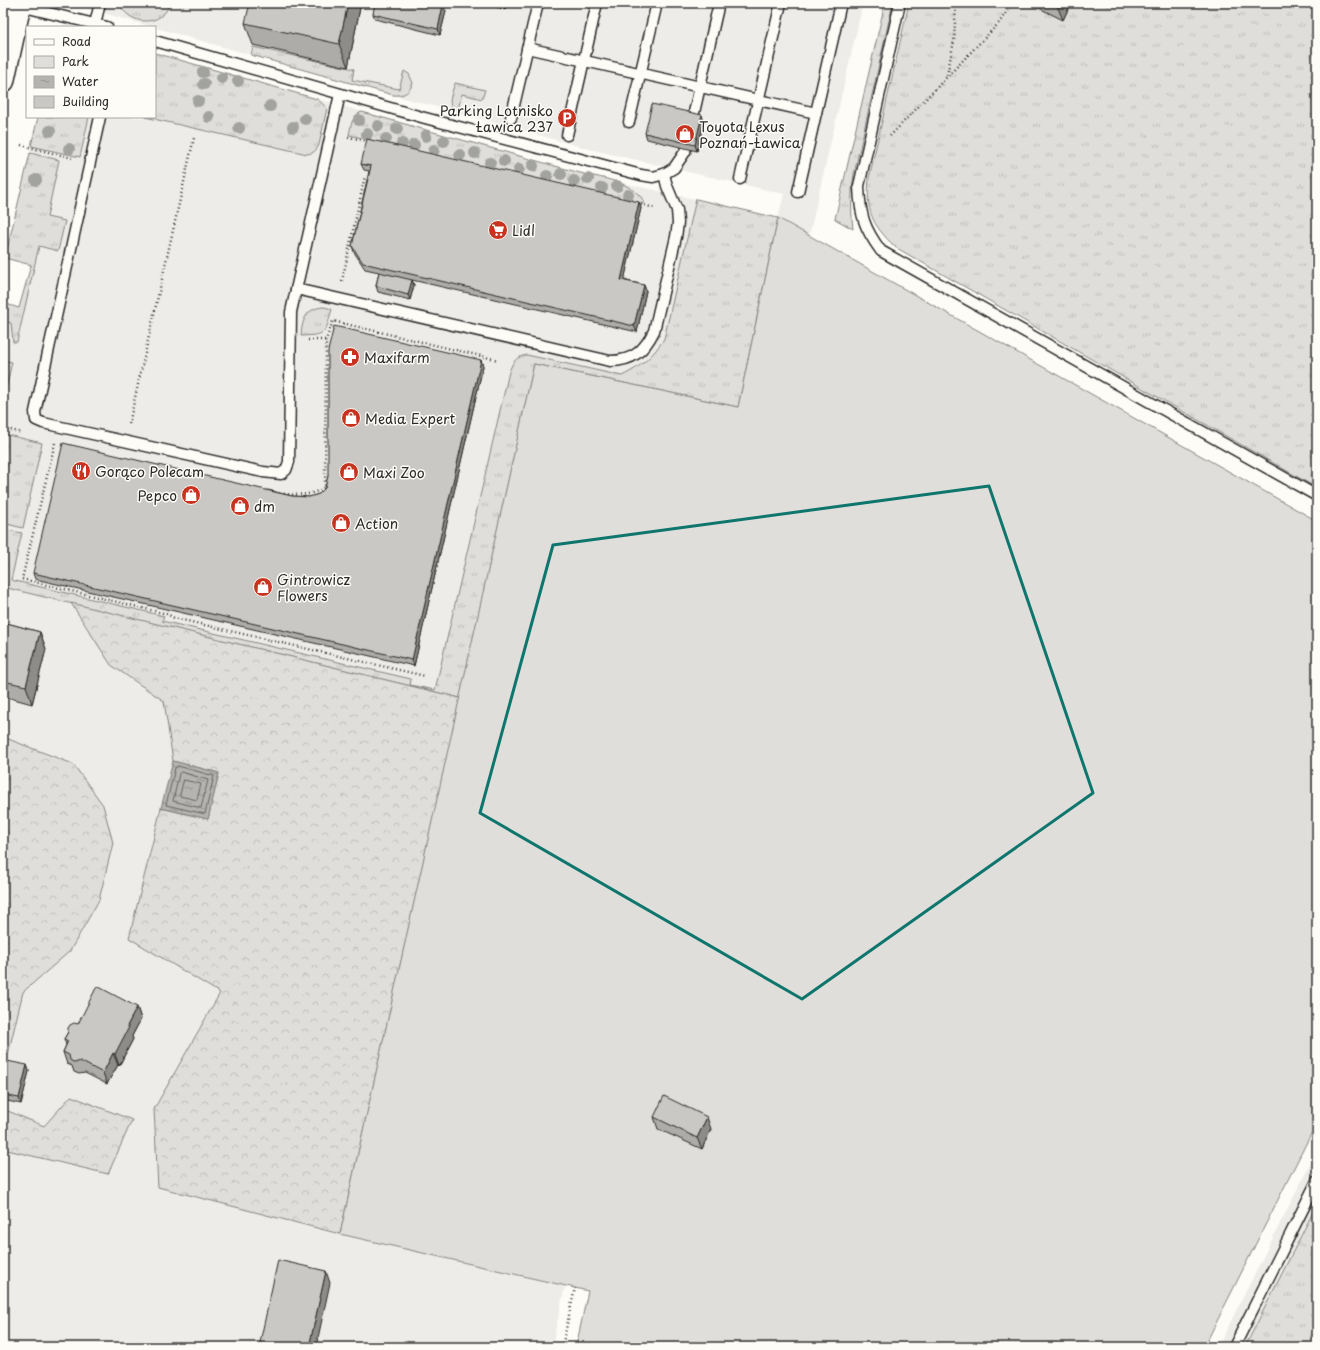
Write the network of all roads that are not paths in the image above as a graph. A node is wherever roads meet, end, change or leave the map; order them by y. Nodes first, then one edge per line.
1 (100, 3) edge
2 (538, 3) edge
3 (597, 3) edge
4 (656, 3) edge
5 (719, 3) edge
6 (781, 3) edge
7 (841, 3) edge
8 (900, 3) edge
9 (20, 5) edge
10 (95, 24) junction
11 (103, 26) edge
12 (156, 41) edge
13 (527, 48) junction
14 (584, 61) junction
15 (640, 74) junction
16 (3, 81) edge
17 (700, 87) junction
18 (340, 94) junction
19 (758, 100) junction
20 (816, 113) junction
21 (100, 118) edge
22 (511, 118) dead end
23 (629, 122) dead end
24 (567, 135) dead end
25 (664, 174) junction
26 (740, 179) dead end
27 (798, 192) dead end
28 (296, 289) junction
29 (1317, 496) edge
30 (1317, 1181) edge
31 (1234, 1347) edge

1 - 10 lane
2 - 13 lane
3 - 14 lane
4 - 15 lane
5 - 17 lane
6 - 19 lane
7 - 20 lane
8 - 29 lane
9 - 10 lane
9 - 16 main road
10 - 11 lane
12 - 18 lane
13 - 14 lane
13 - 22 lane
14 - 15 lane
14 - 24 lane
15 - 17 lane
15 - 23 lane
17 - 19 lane
17 - 25 lane
18 - 25 lane
18 - 28 lane
19 - 20 lane
19 - 26 lane
20 - 27 lane
21 - 28 lane
25 - 28 lane
30 - 31 lane

